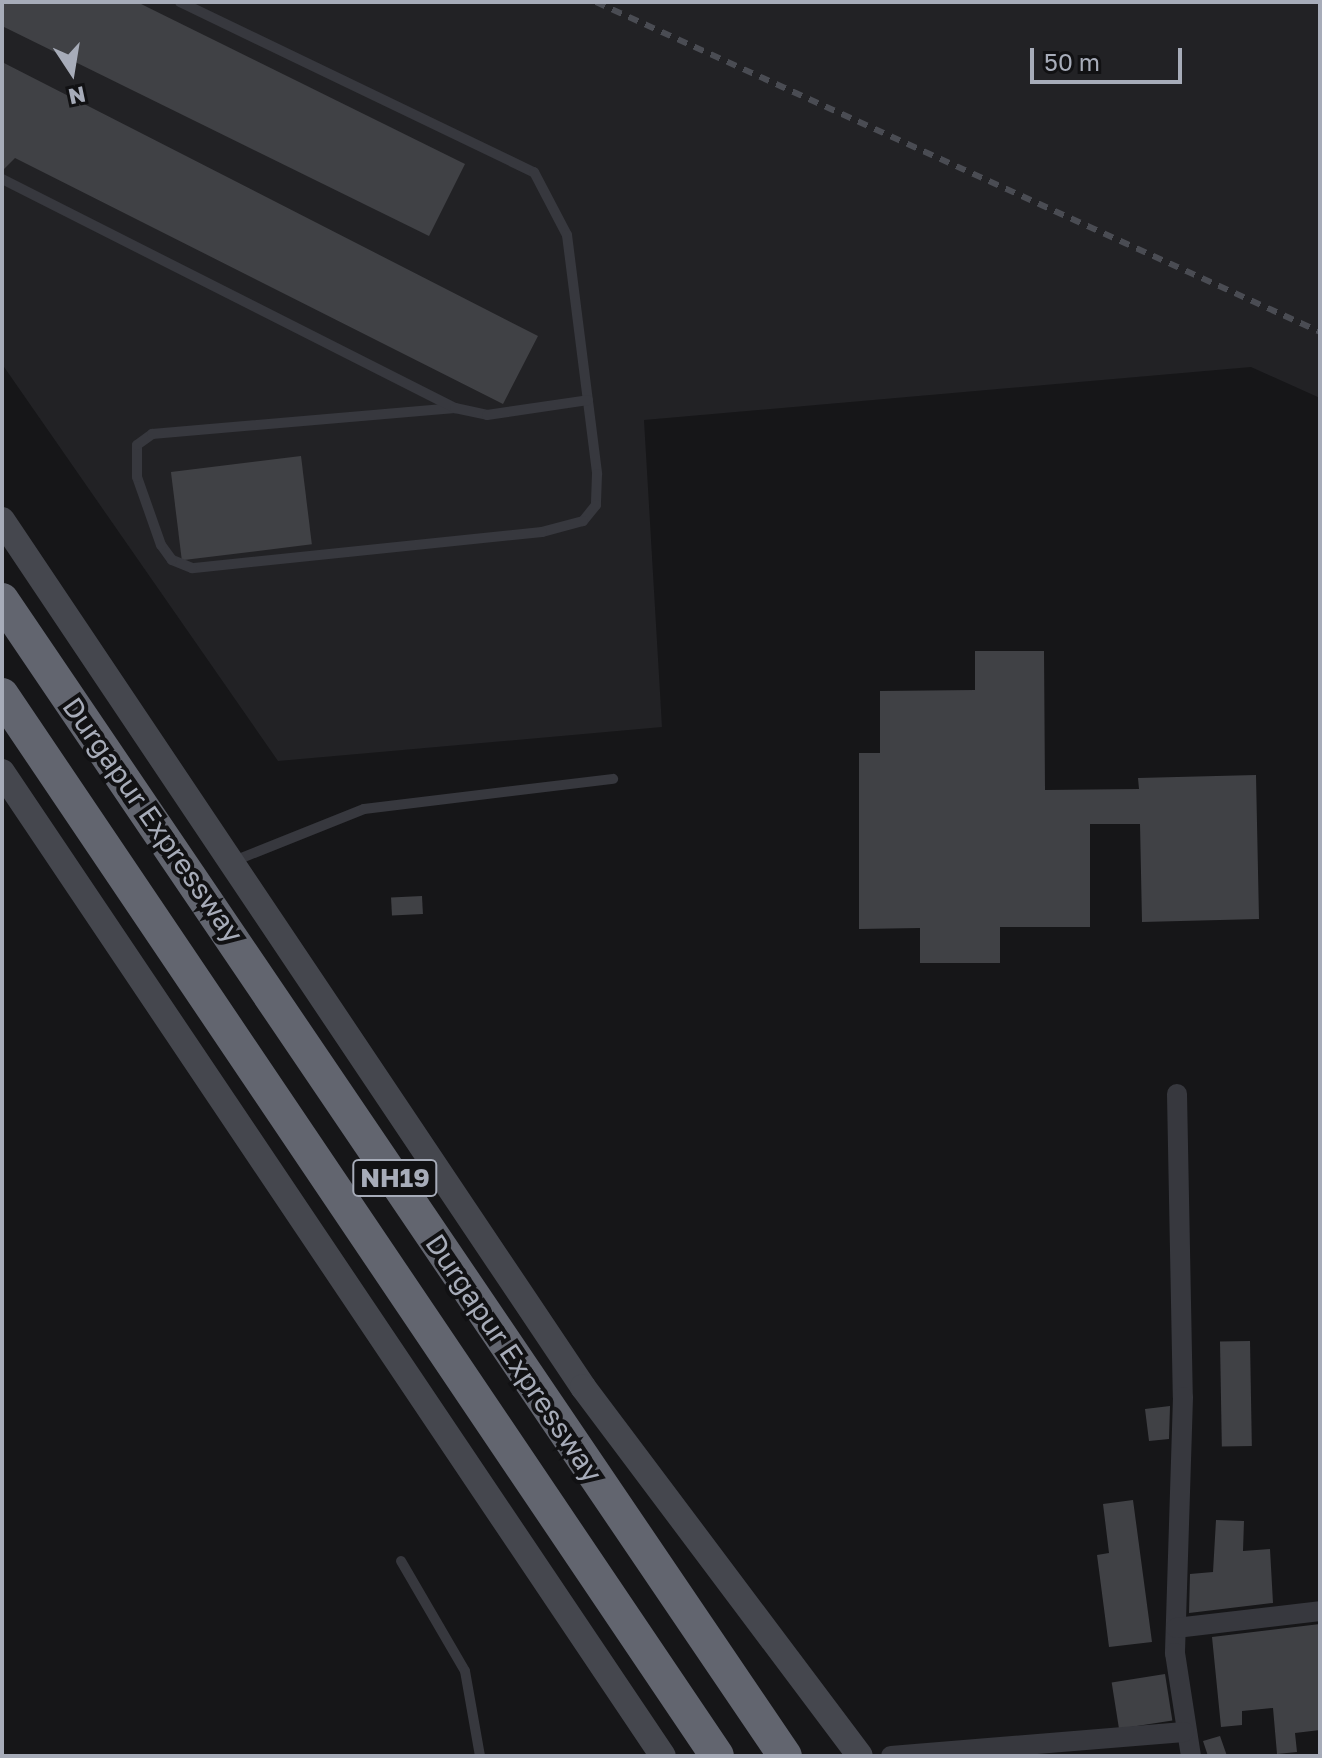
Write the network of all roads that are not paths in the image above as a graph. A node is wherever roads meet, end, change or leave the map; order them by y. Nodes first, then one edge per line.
1 (180, 2) edge
2 (2, 179) edge
3 (588, 400) junction
4 (455, 408) junction
5 (2, 520) edge
6 (2, 600) edge
7 (2, 695) edge
8 (2, 772) edge
9 (613, 779) dead end
10 (234, 861) junction
11 (1177, 1094) dead end
12 (401, 1561) dead end
13 (1320, 1611) edge
14 (1176, 1628) junction
15 (1184, 1732) junction
16 (480, 1756) edge
17 (663, 1756) edge
18 (717, 1756) edge
19 (785, 1756) edge
20 (860, 1756) edge
21 (891, 1756) edge
22 (1191, 1756) edge

1 - 3 lane
2 - 4 lane
3 - 4 lane
3 - 4 lane
5 - 10 street
6 - 19 highway, Durgapur Expressway / NH19
7 - 18 highway, Durgapur Expressway / NH19
8 - 17 street
9 - 10 lane
10 - 20 street
11 - 14 street
12 - 16 lane
13 - 14 street
14 - 15 street
15 - 21 street
15 - 22 street

